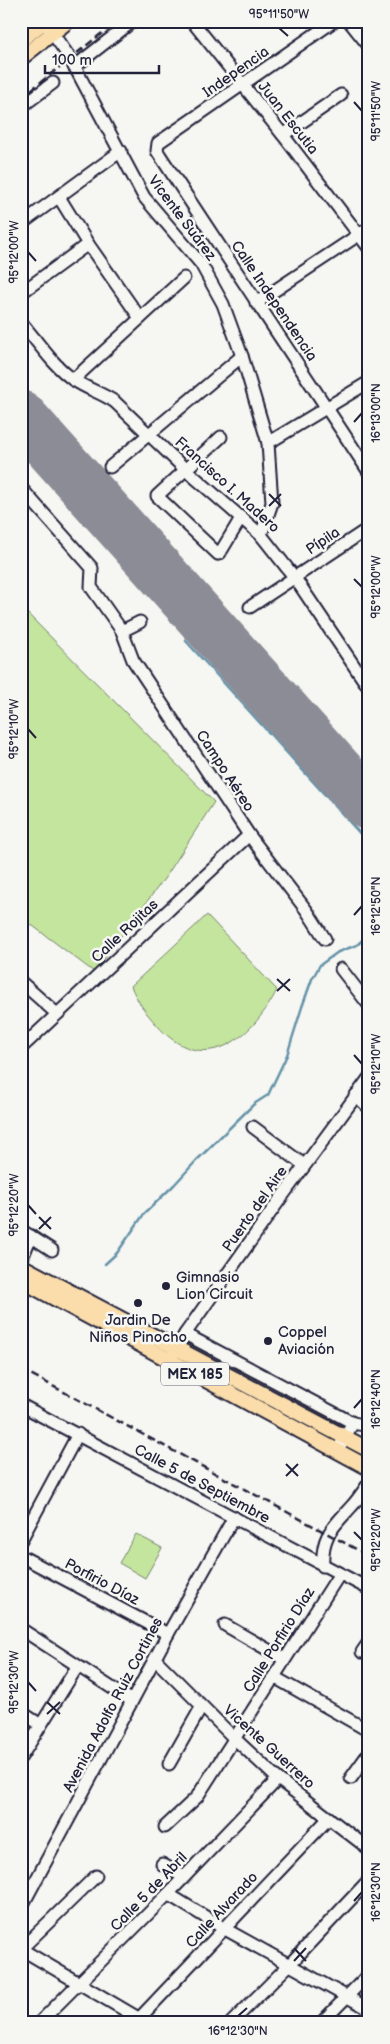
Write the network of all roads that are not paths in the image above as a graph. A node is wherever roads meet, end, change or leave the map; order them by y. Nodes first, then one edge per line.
1 (68, 21) edge
2 (133, 21) edge
3 (334, 21) edge
4 (349, 21) edge
5 (46, 24) edge
6 (199, 24) edge
7 (21, 40) edge
8 (369, 46) edge
9 (21, 58) edge
10 (74, 67) junction
11 (53, 83) dead end
12 (243, 86) junction
13 (341, 95) dead end
14 (21, 108) edge
15 (283, 135) junction
16 (156, 147) joint
17 (121, 151) junction
18 (59, 197) junction
19 (21, 224) edge
20 (364, 231) edge
21 (88, 244) junction
22 (369, 248) edge
23 (184, 278) dead end
24 (21, 293) edge
25 (256, 303) junction
26 (140, 318) junction
27 (21, 322) edge
28 (242, 356) junction
29 (73, 380) junction
30 (369, 382) edge
31 (328, 408) junction
32 (149, 433) junction
33 (220, 437) dead end
34 (268, 443) junction
35 (110, 467) dead end
36 (186, 469) junction
37 (369, 472) edge
38 (21, 488) edge
39 (242, 518) junction
40 (369, 528) edge
41 (261, 535) junction
42 (295, 578) junction
43 (250, 607) dead end
44 (140, 622) dead end
45 (122, 631) junction
46 (367, 682) edge
47 (249, 835) junction
48 (325, 940) dead end
49 (342, 969) dead end
50 (21, 982) edge
51 (369, 1005) edge
52 (57, 1014) junction
53 (21, 1048) edge
54 (369, 1078) edge
55 (356, 1095) junction
56 (369, 1108) edge
57 (253, 1126) dead end
58 (304, 1165) junction
59 (26, 1233) edge
60 (52, 1250) dead end
61 (21, 1261) edge
62 (21, 1266) edge
63 (21, 1280) edge
64 (185, 1334) junction
65 (173, 1354) junction
66 (21, 1405) edge
67 (353, 1423) junction
68 (369, 1426) edge
69 (78, 1434) junction
70 (344, 1437) junction
71 (369, 1450) edge
72 (337, 1451) junction
73 (369, 1468) edge
74 (369, 1483) edge
75 (234, 1517) junction
76 (21, 1540) edge
77 (21, 1556) edge
78 (323, 1566) junction
79 (339, 1574) junction
80 (369, 1589) edge
81 (225, 1625) dead end
82 (21, 1629) edge
83 (168, 1634) junction
84 (155, 1658) junction
85 (284, 1660) junction
86 (77, 1667) junction
87 (274, 1677) junction
88 (132, 1701) junction
89 (202, 1706) junction
90 (21, 1712) edge
91 (40, 1725) junction
92 (369, 1731) edge
93 (234, 1738) junction
94 (369, 1753) edge
95 (21, 1757) edge
96 (168, 1764) dead end
97 (351, 1778) dead end
98 (278, 1779) junction
99 (329, 1818) junction
100 (165, 1828) dead end
101 (369, 1849) edge
102 (162, 1864) dead end
103 (96, 1876) dead end
104 (184, 1877) junction
105 (369, 1880) edge
106 (168, 1894) junction
107 (21, 1908) edge
108 (225, 1929) junction
109 (21, 1949) edge
110 (289, 1964) junction
111 (369, 1974) edge
112 (80, 1983) junction
113 (346, 1996) junction
114 (369, 2009) edge
115 (140, 2021) edge
116 (39, 2023) edge
117 (231, 2023) edge
118 (321, 2023) edge

1 - 5 main road
2 - 10 street
3 - 12 street, Indepencia
4 - 8 street
5 - 7 main road
5 - 9 main road
5 - 10 street, Vicente Suárez
6 - 12 street, Juan Escutia
10 - 17 street, Vicente Suárez
11 - 14 street
12 - 15 street, Juan Escutia
12 - 16 street, Indepencia
13 - 15 street
15 - 20 street, Juan Escutia
16 - 25 street, Calle Independencia
17 - 18 street
17 - 28 street, Vicente Suárez
18 - 19 street
18 - 21 street
20 - 22 street, Juan Escutia
20 - 25 street
21 - 24 street
21 - 26 street
23 - 26 street
25 - 31 street, Calle Independencia
26 - 29 street
27 - 29 street, Francisco I. Madero
28 - 32 street
28 - 34 street, Vicente Suárez
29 - 32 street, Francisco I. Madero
30 - 31 street
31 - 34 street
31 - 37 street, Calle Independencia
32 - 35 street
32 - 36 street, Francisco I. Madero
33 - 36 street
34 - 41 street, Vicente Suárez
36 - 39 street, Francisco I. Madero
36 - 39 street
38 - 45 street, Campo Aéreo
39 - 41 street, Francisco I. Madero
40 - 42 street, Pípila
41 - 42 street, Francisco I. Madero
42 - 43 street, Pípila
42 - 46 street, Francisco I. Madero
44 - 45 street
45 - 47 street, Campo Aéreo
47 - 48 street, Campo Aéreo
47 - 52 street, Calle Rojitas
49 - 51 street
50 - 52 street
52 - 53 street, Calle Rojitas
54 - 55 street, Puerto del Aire
55 - 56 street
55 - 58 street, Puerto del Aire
57 - 58 street
58 - 64 street, Puerto del Aire
59 - 60 street
59 - 61 street
62 - 65 main road, MEX 185
63 - 65 main road, MEX 185
64 - 65 street, Puerto del Aire
64 - 67 street
65 - 70 main road, MEX 185
65 - 72 main road, MEX 185
66 - 69 street, Calle 5 de Septiembre
67 - 68 street
67 - 70 street
69 - 75 street, Calle 5 de Septiembre
69 - 76 street
70 - 71 main road, MEX 185
70 - 72 street
72 - 73 main road, MEX 185
74 - 78 street
75 - 78 street, Calle 5 de Septiembre
75 - 83 street, Avenida Adolfo Ruiz Cortines
77 - 83 street, Porfirio Díaz
78 - 79 street, Calle 5 de Septiembre
79 - 80 street, Calle 5 de Septiembre
79 - 85 street, Calle Porfirio Díaz
81 - 85 street
82 - 86 street
83 - 84 street, Avenida Adolfo Ruiz Cortines
84 - 88 street, Avenida Adolfo Ruiz Cortines
84 - 89 street, Vicente Guerrero
85 - 87 street, Calle Porfirio Díaz
86 - 88 street
86 - 91 street
87 - 92 street
87 - 93 street, Calle Porfirio Díaz
88 - 107 street, Avenida Adolfo Ruiz Cortines
89 - 93 street, Vicente Guerrero
89 - 96 street
90 - 91 street
91 - 95 street
93 - 98 street, Vicente Guerrero
93 - 100 street, Calle Porfirio Díaz
94 - 97 street
98 - 99 street, Vicente Guerrero
98 - 104 street, Calle 5 de Abril
99 - 101 street, Vicente Guerrero
99 - 108 street, Calle Alvarado
102 - 104 street
103 - 109 street
104 - 106 street, Calle 5 de Abril
105 - 110 street
106 - 108 street
106 - 112 street, Calle 5 de Abril
108 - 110 street
108 - 115 street, Calle Alvarado
109 - 112 street
110 - 113 street
110 - 117 street
111 - 113 street
112 - 115 street
112 - 116 street, Calle 5 de Abril
113 - 114 street
113 - 118 street

